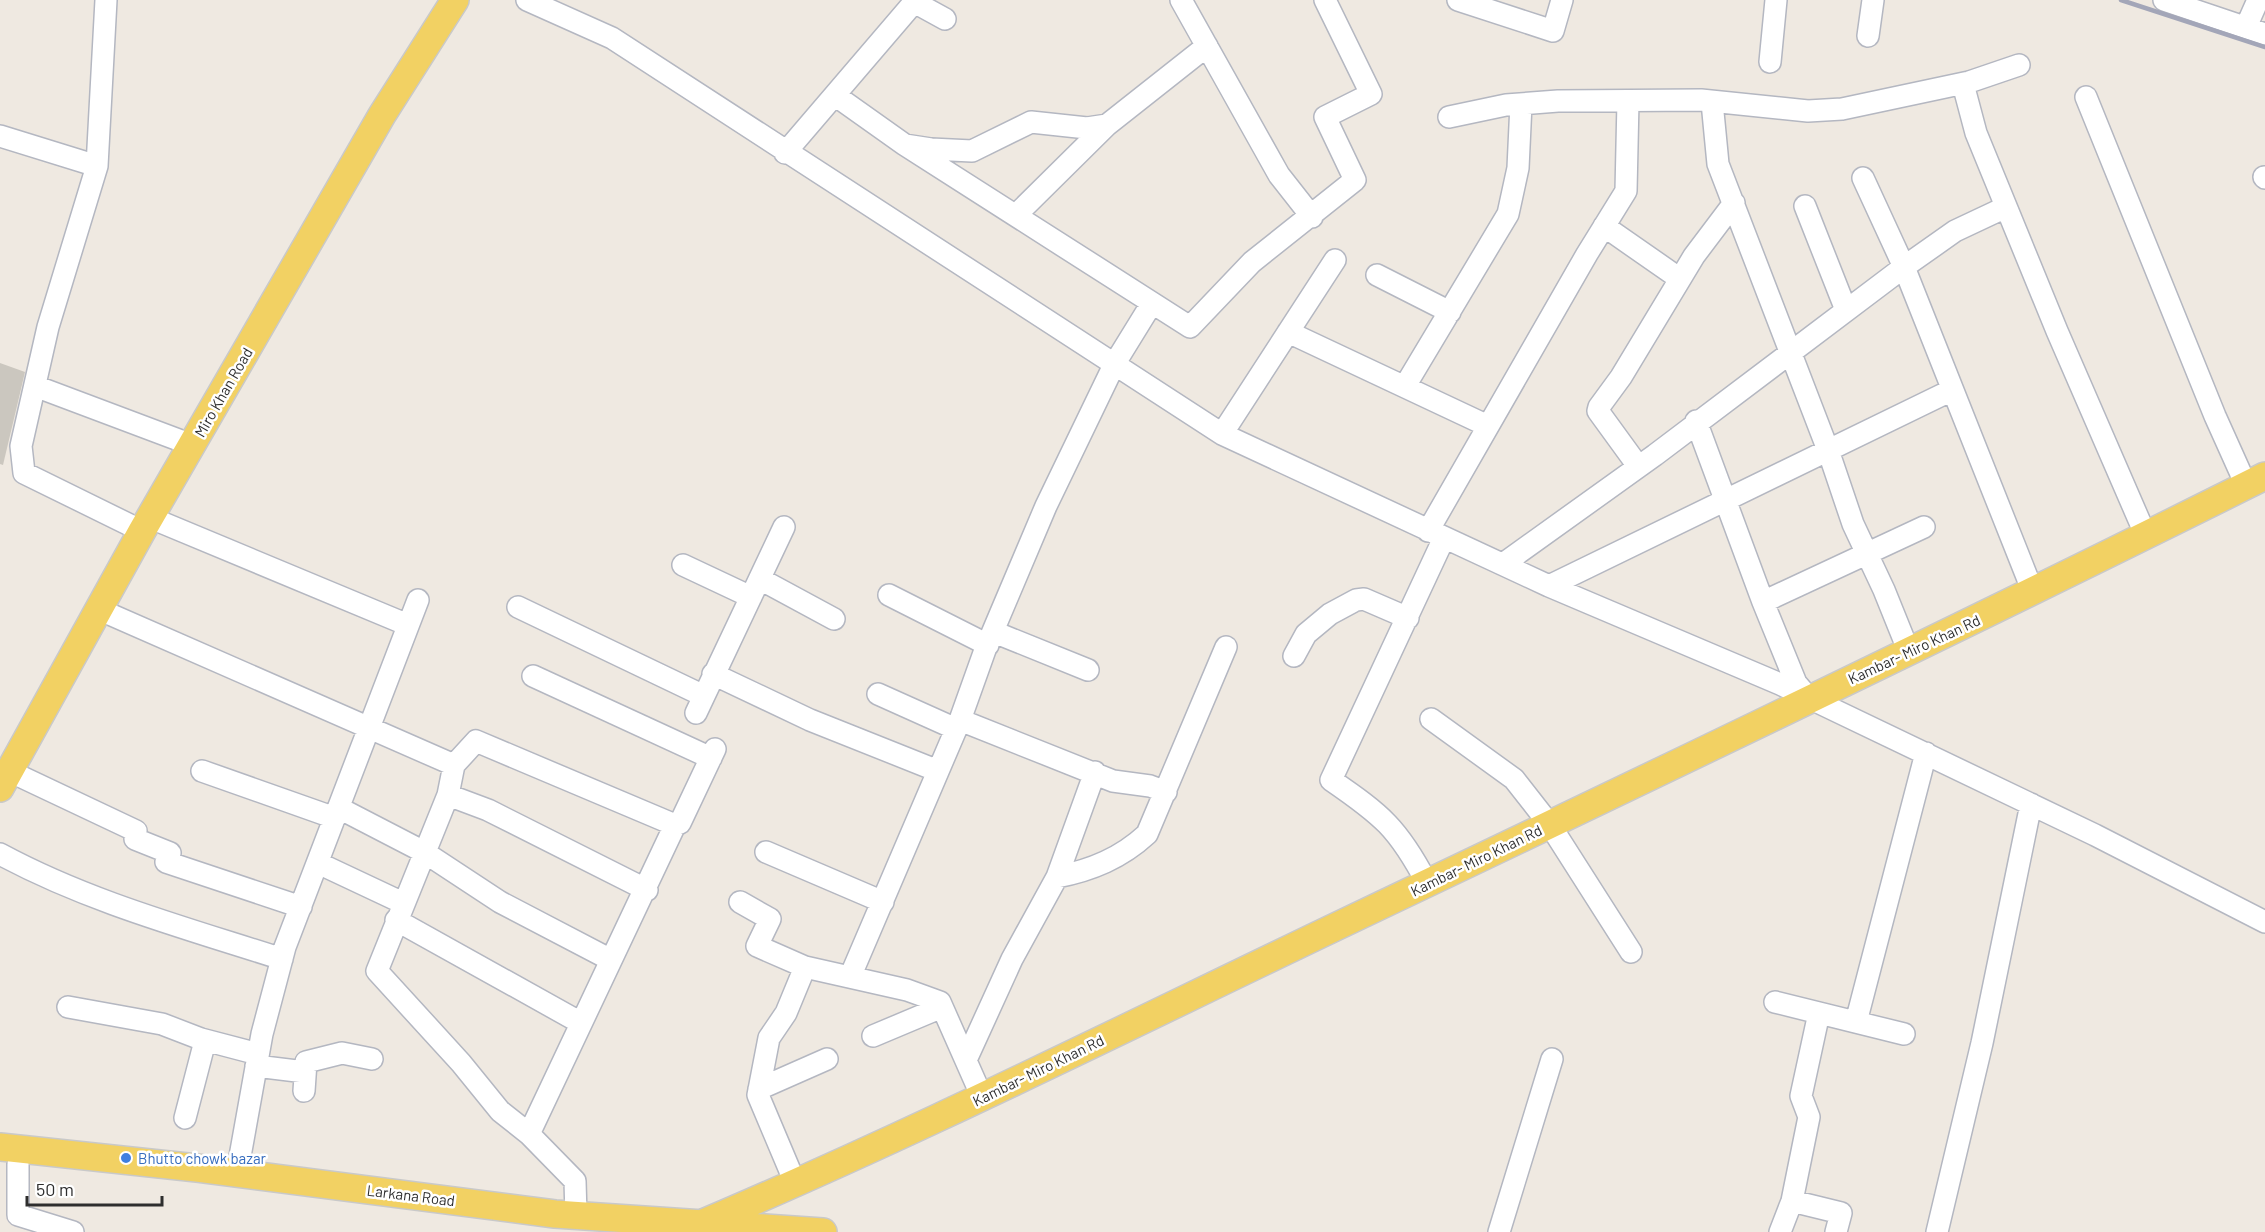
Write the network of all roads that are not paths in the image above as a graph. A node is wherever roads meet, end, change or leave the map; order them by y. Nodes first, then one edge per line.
1 (106, 0) edge
2 (455, 0) edge
3 (527, 0) edge
4 (1181, 0) edge
5 (1325, 0) edge
6 (1458, 0) edge
7 (1562, 0) edge
8 (1776, 0) edge
9 (1873, 0) edge
10 (2164, 0) edge
11 (2258, 0) edge
12 (915, 1) edge
13 (945, 19) dead end
14 (2255, 30) edge
15 (1868, 36) dead end
16 (1207, 46) junction
17 (1770, 62) dead end
18 (2019, 65) dead end
19 (1963, 84) junction
20 (836, 96) junction
21 (2086, 97) dead end
22 (1628, 101) junction
23 (1712, 102) junction
24 (1521, 104) junction
25 (1449, 117) dead end
26 (1107, 125) junction
27 (0, 136) edge
28 (905, 145) junction
29 (785, 153) junction
30 (97, 166) junction
31 (1863, 178) dead end
32 (1734, 203) junction
33 (1805, 206) dead end
34 (2006, 207) junction
35 (1016, 215) junction
36 (1312, 217) junction
37 (1604, 226) junction
38 (1335, 260) dead end
39 (1904, 267) junction
40 (1377, 275) dead end
41 (1680, 279) junction
42 (1152, 303) junction
43 (1846, 310) junction
44 (1450, 312) junction
45 (1288, 332) junction
46 (1789, 354) junction
47 (1115, 363) junction
48 (35, 386) junction
49 (1405, 386) junction
50 (1952, 390) junction
51 (1696, 421) junction
52 (1488, 426) junction
53 (1222, 434) junction
54 (192, 445) junction
55 (1828, 450) junction
56 (1638, 466) junction
57 (2256, 481) edge
58 (1725, 499) junction
59 (146, 524) junction
60 (784, 527) dead end
61 (1924, 527) dead end
62 (1436, 535) junction
63 (2146, 536) junction
64 (1867, 553) junction
65 (1503, 564) junction
66 (683, 565) dead end
67 (1549, 586) junction
68 (755, 588) junction
69 (2033, 592) junction
70 (889, 595) dead end
71 (418, 600) dead end
72 (1763, 603) junction
73 (518, 607) dead end
74 (98, 609) junction
75 (1408, 618) junction
76 (834, 619) dead end
77 (408, 625) junction
78 (991, 638) junction
79 (1226, 647) dead end
80 (1909, 652) junction
81 (1294, 656) dead end
82 (1088, 670) dead end
83 (713, 674) junction
84 (533, 676) dead end
85 (878, 694) dead end
86 (1809, 698) junction
87 (1431, 719) dead end
88 (958, 725) junction
89 (372, 727) junction
90 (1926, 753) junction
91 (454, 765) junction
92 (202, 771) dead end
93 (938, 771) junction
94 (1095, 772) junction
95 (5, 779) edge
96 (1166, 792) junction
97 (448, 795) junction
98 (2031, 804) junction
99 (337, 813) junction
100 (675, 825) junction
101 (1550, 825) junction
102 (424, 852) junction
103 (766, 852) dead end
104 (0, 854) edge
105 (318, 863) junction
106 (1057, 877) junction
107 (1427, 884) junction
108 (647, 890) junction
109 (740, 902) dead end
110 (883, 902) junction
111 (301, 907) junction
112 (399, 912) junction
113 (2265, 922) edge
114 (1631, 952) dead end
115 (282, 959) junction
116 (611, 960) junction
117 (805, 967) junction
118 (850, 977) junction
119 (1775, 1002) dead end
120 (68, 1007) dead end
121 (942, 1007) junction
122 (1819, 1013) junction
123 (1856, 1022) junction
124 (581, 1023) junction
125 (1904, 1034) dead end
126 (873, 1036) dead end
127 (205, 1041) junction
128 (372, 1059) dead end
129 (827, 1059) dead end
130 (1552, 1059) dead end
131 (257, 1060) junction
132 (966, 1060) junction
133 (759, 1089) junction
134 (982, 1096) junction
135 (185, 1118) dead end
136 (529, 1134) junction
137 (6, 1158) edge
138 (237, 1173) junction
139 (796, 1185) junction
140 (1792, 1201) junction
141 (576, 1215) junction
142 (537, 1223) edge
143 (692, 1228) edge
144 (73, 1232) edge
145 (650, 1232) edge
146 (823, 1232) edge
147 (1499, 1232) edge
148 (1780, 1232) edge
149 (1836, 1232) edge
150 (1937, 1232) edge

1 - 30 street
2 - 54 main road, Miro Khan Road
3 - 29 street
4 - 16 street
5 - 36 street
6 - 7 street
8 - 17 street
9 - 15 street
10 - 14 street
11 - 14 street
12 - 13 street
12 - 20 street
16 - 26 street
16 - 36 street
18 - 19 street
19 - 23 street
19 - 34 street
20 - 28 street
20 - 29 street
21 - 57 street
22 - 23 street
22 - 24 street
22 - 37 street
23 - 32 street
24 - 25 street
24 - 44 street
26 - 28 street
26 - 35 street
27 - 30 street
28 - 35 street
29 - 47 street
30 - 48 street
31 - 39 street
32 - 41 street
32 - 46 street
33 - 43 street
34 - 39 street
34 - 63 street
35 - 42 street
36 - 42 street
37 - 41 street
37 - 52 street
38 - 45 street
39 - 43 street
39 - 50 street
40 - 44 street
41 - 56 street
42 - 47 street
43 - 46 street
44 - 49 street
45 - 49 street
45 - 53 street
46 - 51 street
46 - 55 street
47 - 53 street
47 - 78 street
48 - 54 street
48 - 59 street
49 - 52 street
50 - 55 street
50 - 69 street
51 - 56 street
51 - 58 street
52 - 62 street
53 - 62 street
54 - 59 main road, Miro Khan Road
55 - 58 street
55 - 64 street
56 - 65 street
57 - 63 main road, Kambar- Miro Khan Rd
58 - 67 street
58 - 72 street
59 - 74 main road, Miro Khan Road
59 - 77 street
60 - 68 street
61 - 64 street
62 - 65 street
62 - 75 street
63 - 69 main road, Kambar- Miro Khan Rd
64 - 72 street
64 - 80 street
65 - 67 street
66 - 68 street
67 - 86 street
68 - 76 street
68 - 83 street
69 - 80 main road, Kambar- Miro Khan Rd
70 - 78 street
71 - 77 street
72 - 86 street
73 - 83 street
74 - 89 street
74 - 95 main road, Miro Khan Road
75 - 81 street
75 - 107 street
77 - 89 street
78 - 82 street
78 - 88 street
79 - 96 street
80 - 86 main road, Kambar- Miro Khan Rd
83 - 93 street
84 - 100 street
85 - 88 street
86 - 90 street
86 - 101 main road, Kambar- Miro Khan Rd
87 - 101 street
88 - 93 street
88 - 94 street
89 - 91 street
89 - 99 street
90 - 98 street
90 - 123 street
91 - 97 street
91 - 100 street
92 - 99 street
93 - 110 street
94 - 96 street
94 - 106 street
95 - 111 street
96 - 106 street
97 - 102 street
97 - 108 street
98 - 113 street
98 - 150 street
99 - 102 street
99 - 105 street
100 - 108 street
101 - 107 main road, Kambar- Miro Khan Rd
101 - 114 street
102 - 112 street
102 - 116 street
103 - 110 street
104 - 115 street
105 - 111 street
105 - 112 street
106 - 132 street
107 - 134 main road, Kambar- Miro Khan Rd
108 - 116 street
109 - 117 street
110 - 118 street
111 - 115 street
112 - 124 street
112 - 136 street
115 - 131 street
116 - 124 street
117 - 118 street
117 - 133 street
118 - 121 street
119 - 122 street
120 - 127 street
121 - 126 street
121 - 132 street
122 - 123 street
122 - 140 street
123 - 125 street
124 - 136 street
127 - 131 street
127 - 135 street
128 - 131 street
129 - 133 street
130 - 147 street
131 - 138 street
132 - 134 street
133 - 139 street
134 - 139 main road, Kambar- Miro Khan Rd
136 - 141 street
137 - 138 main road, Larkana Road
137 - 142 main road, Larkana Road
137 - 144 street
138 - 142 main road, Larkana Road
139 - 143 main road, Kambar- Miro Khan Rd
140 - 148 street
140 - 149 street
141 - 142 main road, Larkana Road
141 - 143 main road, Larkana Road
142 - 145 main road, Larkana Road
143 - 146 main road, Larkana Road

